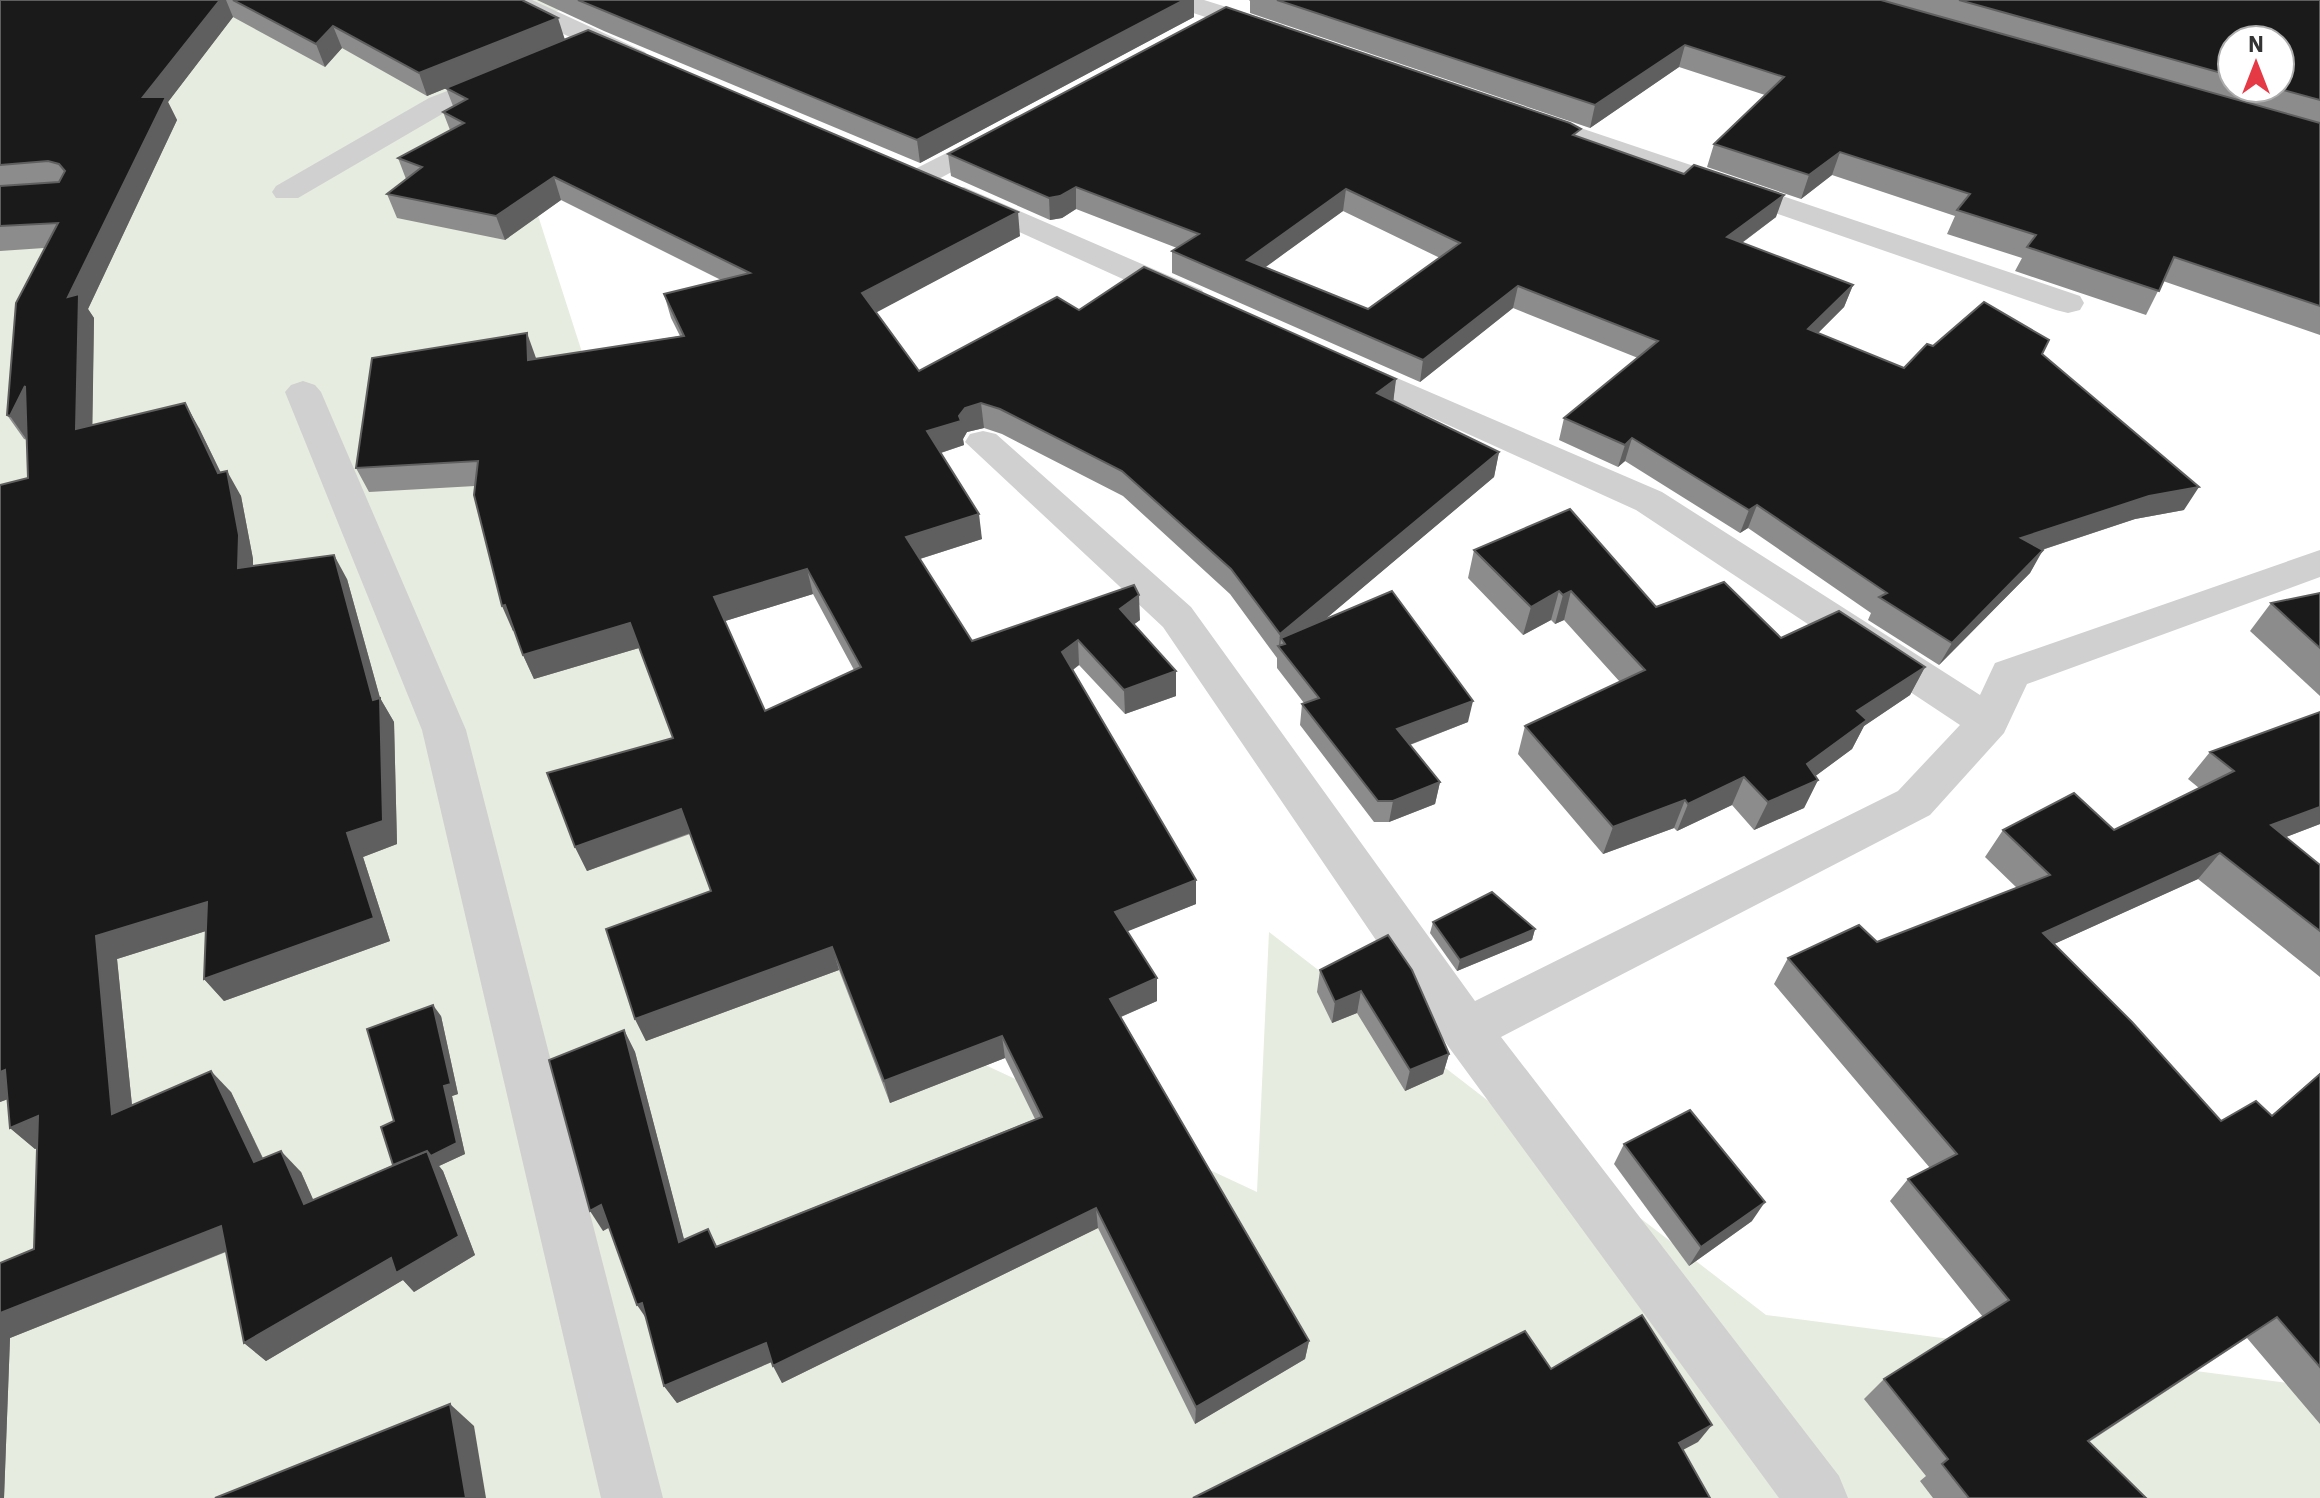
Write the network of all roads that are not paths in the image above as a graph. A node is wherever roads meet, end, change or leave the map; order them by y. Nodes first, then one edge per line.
1 (511, 0) edge
2 (1178, 0) edge
3 (1238, 7) edge
4 (1199, 29) edge
5 (1302, 40) edge
6 (538, 64) edge
7 (665, 70) edge
8 (1497, 107) edge
9 (1018, 125) edge
10 (287, 192) dead end
11 (2068, 303) dead end
12 (1212, 307) edge
13 (1314, 352) edge
14 (303, 392) dead end
15 (983, 442) dead end
16 (2320, 563) edge
17 (1989, 722) junction
18 (1466, 1030) junction
19 (632, 1498) edge
20 (1817, 1498) edge

1 - 7 street
2 - 3 street
3 - 4 street
3 - 5 street
6 - 10 street
8 - 11 street
9 - 12 street
13 - 17 street
14 - 19 street
15 - 18 street
16 - 17 street
17 - 18 street
18 - 20 street

